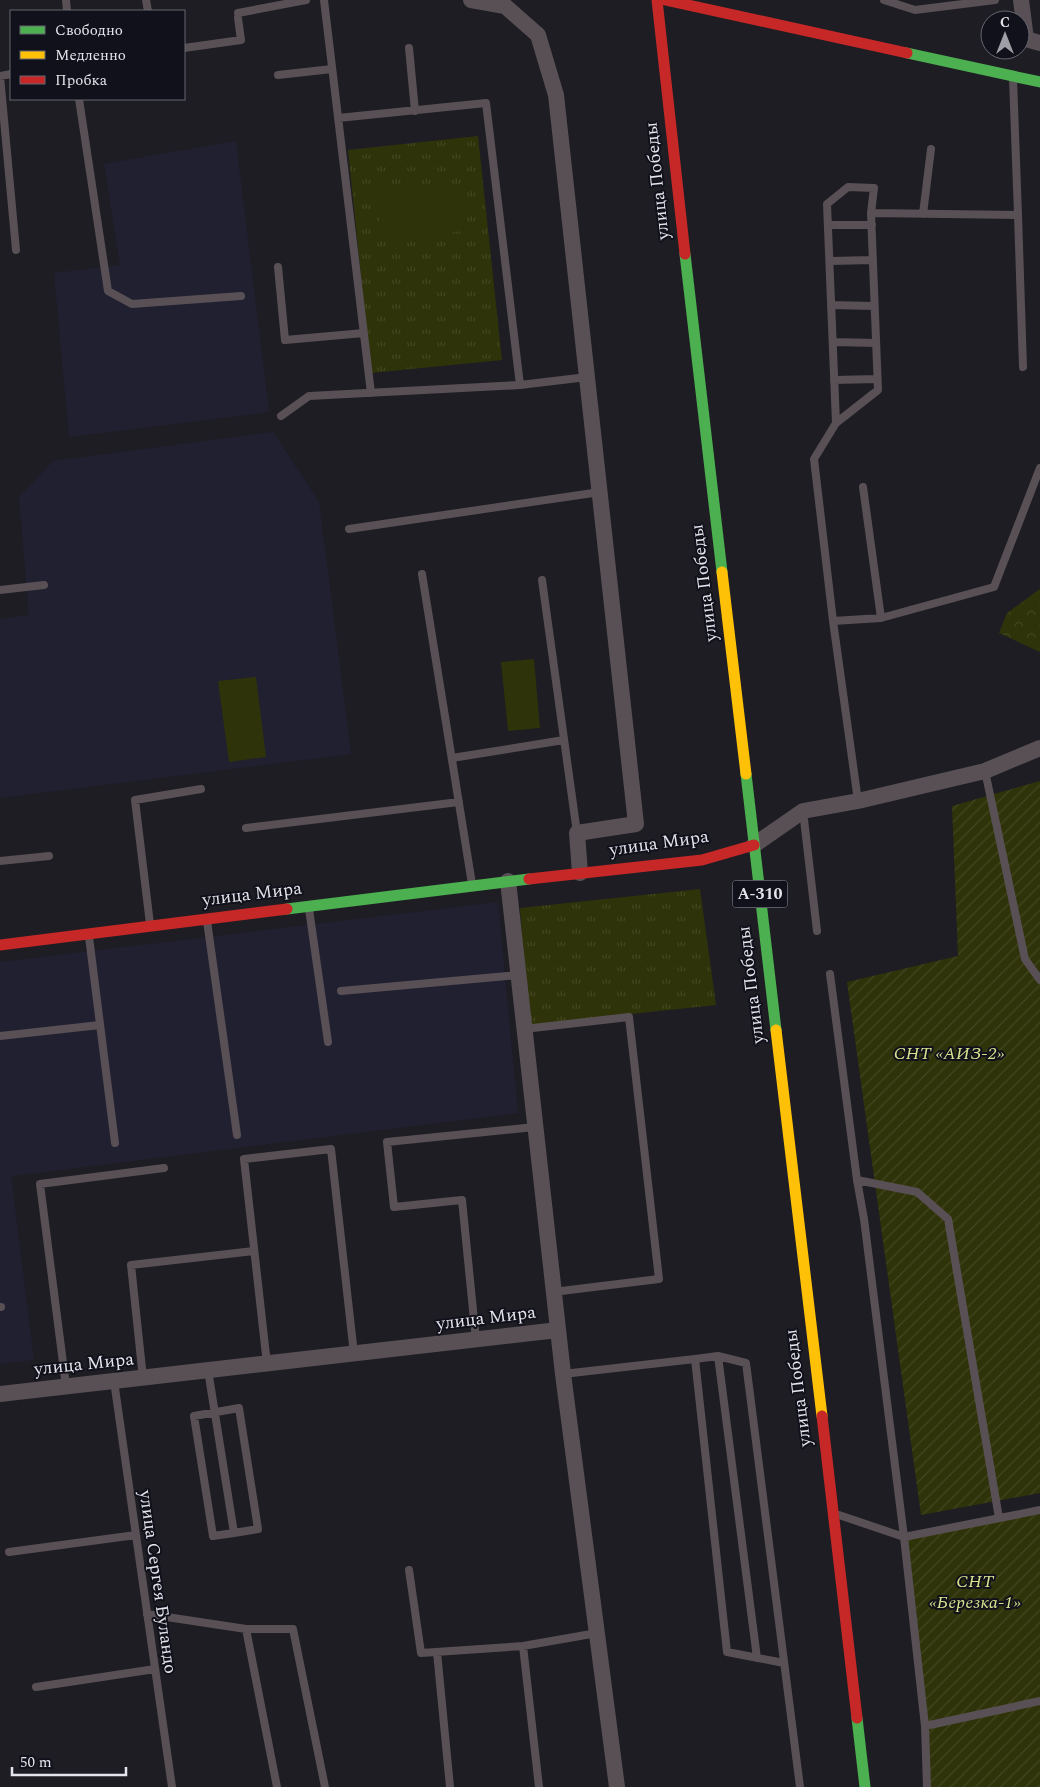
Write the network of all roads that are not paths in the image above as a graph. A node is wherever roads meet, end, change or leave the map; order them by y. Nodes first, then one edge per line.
1 (306, 0) edge
2 (324, 0) edge
3 (471, 0) edge
4 (657, 0) edge
5 (665, 0) edge
6 (884, 0) edge
7 (995, 0) edge
8 (1021, 0) edge
9 (1033, 41) edge
10 (185, 48) edge
11 (409, 48) dead end
12 (332, 69) junction
13 (10, 74) edge
14 (278, 75) dead end
15 (1013, 77) junction
16 (1040, 82) edge
17 (80, 100) edge
18 (415, 110) junction
19 (338, 118) junction
20 (931, 149) dead end
21 (871, 213) junction
22 (923, 214) junction
23 (1018, 215) junction
24 (828, 225) junction
25 (872, 225) junction
26 (16, 250) dead end
27 (873, 260) junction
28 (830, 261) junction
29 (278, 267) dead end
30 (241, 296) dead end
31 (831, 305) junction
32 (874, 306) junction
33 (364, 333) junction
34 (833, 342) junction
35 (876, 343) junction
36 (1023, 367) dead end
37 (587, 377) junction
38 (877, 379) junction
39 (834, 380) junction
40 (520, 385) junction
41 (371, 392) junction
42 (281, 416) dead end
43 (836, 423) junction
44 (1040, 468) edge
45 (863, 488) dead end
46 (600, 492) junction
47 (349, 529) dead end
48 (422, 574) dead end
49 (542, 580) dead end
50 (44, 585) dead end
51 (0, 590) edge
52 (881, 618) junction
53 (833, 621) junction
54 (564, 740) junction
55 (1040, 748) edge
56 (452, 758) junction
57 (985, 771) junction
58 (201, 789) dead end
59 (858, 801) junction
60 (459, 802) junction
61 (803, 811) junction
62 (246, 828) dead end
63 (577, 833) junction
64 (754, 845) junction
65 (49, 856) dead end
66 (0, 861) edge
67 (580, 873) junction
68 (508, 881) junction
69 (472, 886) junction
70 (309, 907) junction
71 (207, 920) junction
72 (150, 927) junction
73 (817, 931) dead end
74 (88, 934) junction
75 (0, 945) edge
76 (518, 974) junction
77 (830, 974) dead end
78 (1040, 980) edge
79 (341, 991) dead end
80 (100, 1025) junction
81 (524, 1028) junction
82 (0, 1036) edge
83 (328, 1042) dead end
84 (535, 1127) junction
85 (236, 1135) dead end
86 (115, 1143) dead end
87 (164, 1168) dead end
88 (857, 1180) junction
89 (254, 1252) junction
90 (553, 1292) junction
91 (558, 1330) junction
92 (476, 1340) junction
93 (354, 1354) junction
94 (718, 1356) junction
95 (695, 1358) junction
96 (267, 1364) junction
97 (208, 1370) junction
98 (563, 1374) junction
99 (143, 1378) junction
100 (114, 1381) junction
101 (66, 1386) junction
102 (0, 1394) edge
103 (215, 1412) junction
104 (1040, 1510) edge
105 (832, 1513) junction
106 (998, 1518) junction
107 (234, 1533) junction
108 (136, 1535) junction
109 (904, 1536) junction
110 (9, 1552) dead end
111 (410, 1570) dead end
112 (147, 1614) junction
113 (246, 1629) junction
114 (597, 1634) junction
115 (523, 1646) junction
116 (437, 1652) junction
117 (757, 1658) junction
118 (784, 1663) junction
119 (155, 1669) junction
120 (36, 1687) dead end
121 (1040, 1702) edge
122 (925, 1726) junction
123 (172, 1787) edge
124 (277, 1787) edge
125 (326, 1787) edge
126 (450, 1787) edge
127 (539, 1787) edge
128 (617, 1787) edge
129 (800, 1787) edge
130 (865, 1787) edge
131 (927, 1787) edge

1 - 10 lane
2 - 12 lane
3 - 37 street
4 - 64 main road, улица Победы / А-310
5 - 15 main road
6 - 7 lane
8 - 9 street
11 - 18 lane
12 - 14 lane
12 - 19 lane
13 - 26 lane
15 - 16 main road
15 - 23 lane
17 - 30 lane
18 - 19 lane
18 - 40 lane
19 - 33 lane
20 - 22 lane
21 - 22 lane
21 - 24 lane
21 - 25 lane
22 - 23 lane
23 - 36 lane
24 - 25 lane
24 - 28 lane
25 - 27 lane
27 - 28 lane
27 - 32 lane
28 - 31 lane
29 - 33 lane
31 - 32 lane
31 - 34 lane
32 - 35 lane
33 - 41 lane
34 - 35 lane
34 - 39 lane
35 - 38 lane
37 - 40 lane
37 - 46 street
38 - 39 lane
38 - 43 lane
39 - 43 lane
40 - 41 lane
41 - 42 lane
43 - 53 lane
44 - 52 lane
45 - 52 lane
46 - 47 lane
46 - 63 street
48 - 56 lane
49 - 54 lane
50 - 51 lane
52 - 53 lane
53 - 59 lane
54 - 56 lane
54 - 63 lane
55 - 57 street
56 - 60 lane
57 - 59 street
57 - 78 lane
58 - 72 lane
59 - 61 street
60 - 62 lane
60 - 69 lane
61 - 64 street
61 - 73 lane
63 - 67 street
64 - 67 main road, улица Мира
64 - 105 main road, улица Победы / А-310
65 - 66 lane
67 - 68 main road, улица Мира
68 - 69 main road, улица Мира
68 - 76 street, улица Мира
69 - 70 main road, улица Мира
70 - 71 main road, улица Мира
70 - 83 lane
71 - 72 main road, улица Мира
71 - 85 lane
72 - 74 main road, улица Мира
74 - 75 main road, улица Мира
74 - 80 lane
76 - 79 lane
76 - 81 street, улица Мира
77 - 88 lane
80 - 82 lane
80 - 86 lane
81 - 84 street, улица Мира
81 - 90 lane
84 - 90 street, улица Мира
84 - 92 lane
87 - 101 lane
88 - 106 lane
88 - 109 lane
89 - 93 lane
89 - 96 lane
89 - 99 lane
90 - 91 street, улица Мира
91 - 92 street, улица Мира
91 - 98 street
92 - 93 street, улица Мира
93 - 96 street, улица Мира
94 - 95 lane
94 - 117 lane
94 - 118 lane
95 - 98 lane
95 - 117 lane
96 - 97 street, улица Мира
97 - 99 street, улица Мира
97 - 103 lane
98 - 114 street
99 - 100 street, улица Мира
100 - 101 street, улица Мира
100 - 108 lane, улица Сергея Буландо
101 - 102 street, улица Мира
103 - 107 lane
103 - 107 lane
103 - 107 lane
104 - 106 lane
105 - 109 lane
105 - 130 main road, улица Победы / А-310
106 - 109 lane
108 - 110 lane
108 - 112 lane, улица Сергея Буландо
109 - 122 lane
111 - 116 lane
112 - 113 lane
112 - 119 lane, улица Сергея Буландо
113 - 124 lane
113 - 125 lane
114 - 115 lane
114 - 128 street
115 - 116 lane
115 - 127 lane
116 - 126 lane
117 - 118 lane
118 - 129 lane
119 - 120 lane
119 - 123 lane, улица Сергея Буландо
121 - 122 lane
122 - 131 lane

